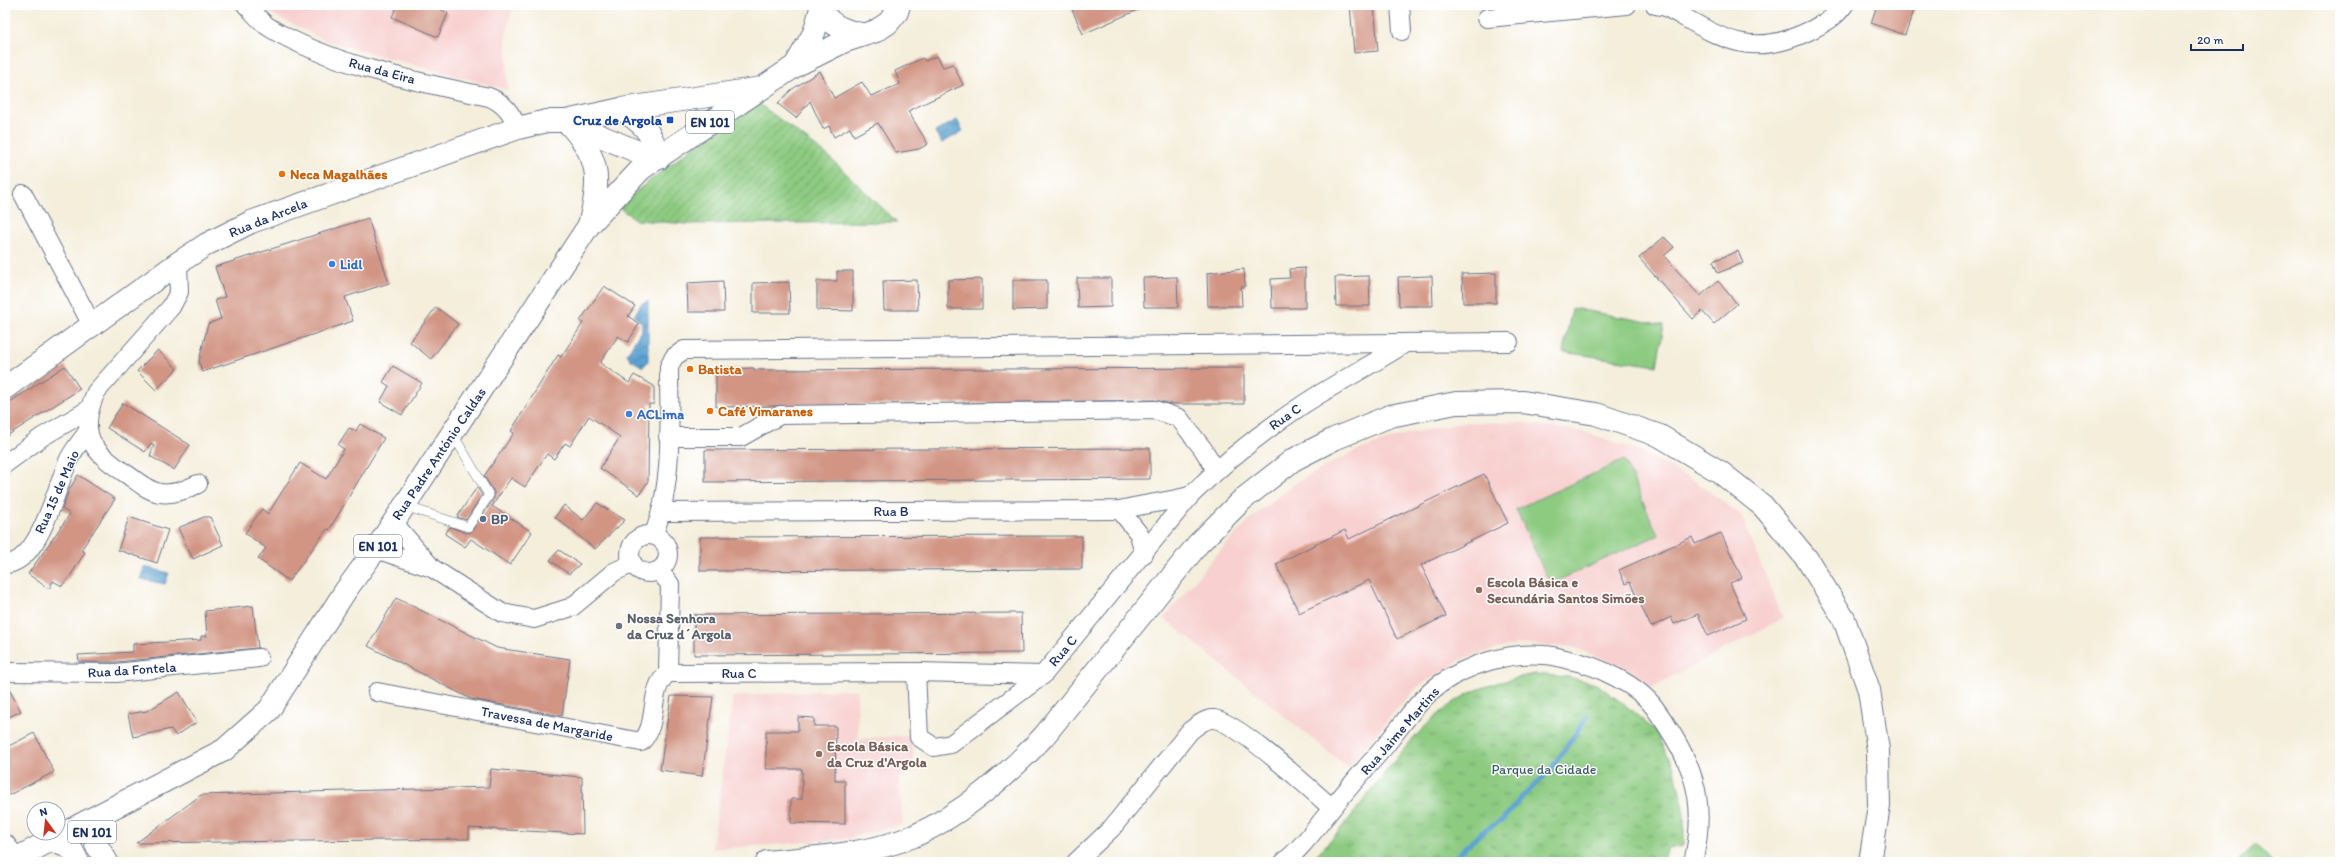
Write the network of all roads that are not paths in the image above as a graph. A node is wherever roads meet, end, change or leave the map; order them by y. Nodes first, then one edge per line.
1 (246, 5) edge
2 (1400, 5) edge
3 (1627, 5) edge
4 (1655, 5) edge
5 (1844, 5) edge
6 (820, 7) edge
7 (903, 7) edge
8 (1487, 18) dead end
9 (1402, 31) dead end
10 (862, 34) junction
11 (795, 66) junction
12 (762, 88) junction
13 (622, 109) junction
14 (566, 121) junction
15 (518, 128) junction
16 (659, 158) junction
17 (23, 194) dead end
18 (589, 226) junction
19 (178, 264) junction
20 (93, 327) junction
21 (1509, 342) dead end
22 (1404, 344) junction
23 (5, 388) edge
24 (88, 410) junction
25 (88, 431) junction
26 (452, 433) junction
27 (668, 436) junction
28 (5, 464) edge
29 (1216, 470) junction
30 (198, 484) dead end
31 (1190, 496) junction
32 (1120, 510) junction
33 (662, 512) junction
34 (399, 514) junction
35 (654, 534) junction
36 (376, 550) junction
37 (1144, 554) junction
38 (5, 564) edge
39 (631, 564) junction
40 (432, 568) junction
41 (659, 571) junction
42 (259, 658) dead end
43 (5, 672) edge
44 (916, 672) junction
45 (668, 673) junction
46 (1043, 675) junction
47 (377, 692) dead end
48 (1332, 808) junction
49 (106, 814) junction
50 (66, 833) edge
51 (48, 841) edge
52 (54, 841) edge
53 (11, 854) edge
54 (864, 856) edge
55 (816, 859) edge
56 (77, 860) edge
57 (107, 862) edge
58 (767, 862) edge
59 (1076, 862) edge
60 (1284, 862) edge
61 (1693, 862) edge
62 (1870, 862) edge

1 - 15 street, Rua da Eira
2 - 9 street
3 - 8 street
4 - 5 street
6 - 10 street, EN 101
6 - 11 street, EN 101
7 - 10 street, EN 101
10 - 11 street, EN 101
11 - 12 street, EN 101
12 - 13 street
12 - 16 street, EN 101
13 - 14 street
13 - 16 street
14 - 15 street, Rua da Arcela
14 - 16 street
14 - 18 street
15 - 19 street, Rua da Arcela
16 - 18 street, Rua Padre António Caldas / EN 101
17 - 20 street
18 - 26 street, Rua Padre António Caldas / EN 101
19 - 20 street, Rua da Arcela
19 - 24 street
20 - 23 street, Rua da Arcela
21 - 22 street
22 - 27 street
22 - 29 street, Rua C
24 - 25 street
24 - 28 street
25 - 30 street
25 - 38 street, Rua 15 de Maio
26 - 34 street, Rua Padre António Caldas / EN 101
26 - 34 lane
27 - 29 street
27 - 33 street
29 - 31 street, Rua C
31 - 32 street, Rua B
31 - 37 street, Rua C
32 - 33 street, Rua B
32 - 37 street
33 - 35 street
34 - 36 street, Rua Padre António Caldas / EN 101
34 - 40 street
35 - 39 street
35 - 41 street
36 - 40 street
36 - 49 street, Rua Padre António Caldas / EN 101
37 - 46 street, Rua C
39 - 40 street
39 - 41 street
41 - 45 street
42 - 43 street, Rua da Fontela
44 - 45 street, Rua C
44 - 46 street, Rua C
44 - 46 street
45 - 47 street, Travessa de Margaride
48 - 59 street
48 - 60 street, Rua Jaime Martins
48 - 61 street, Rua Jaime Martins
49 - 50 street, Rua Padre António Caldas / EN 101
49 - 56 street, EN 101
49 - 57 street
51 - 53 street, Rua Padre António Caldas / EN 101
52 - 56 street, EN 101
54 - 55 street
54 - 62 street
55 - 58 street

